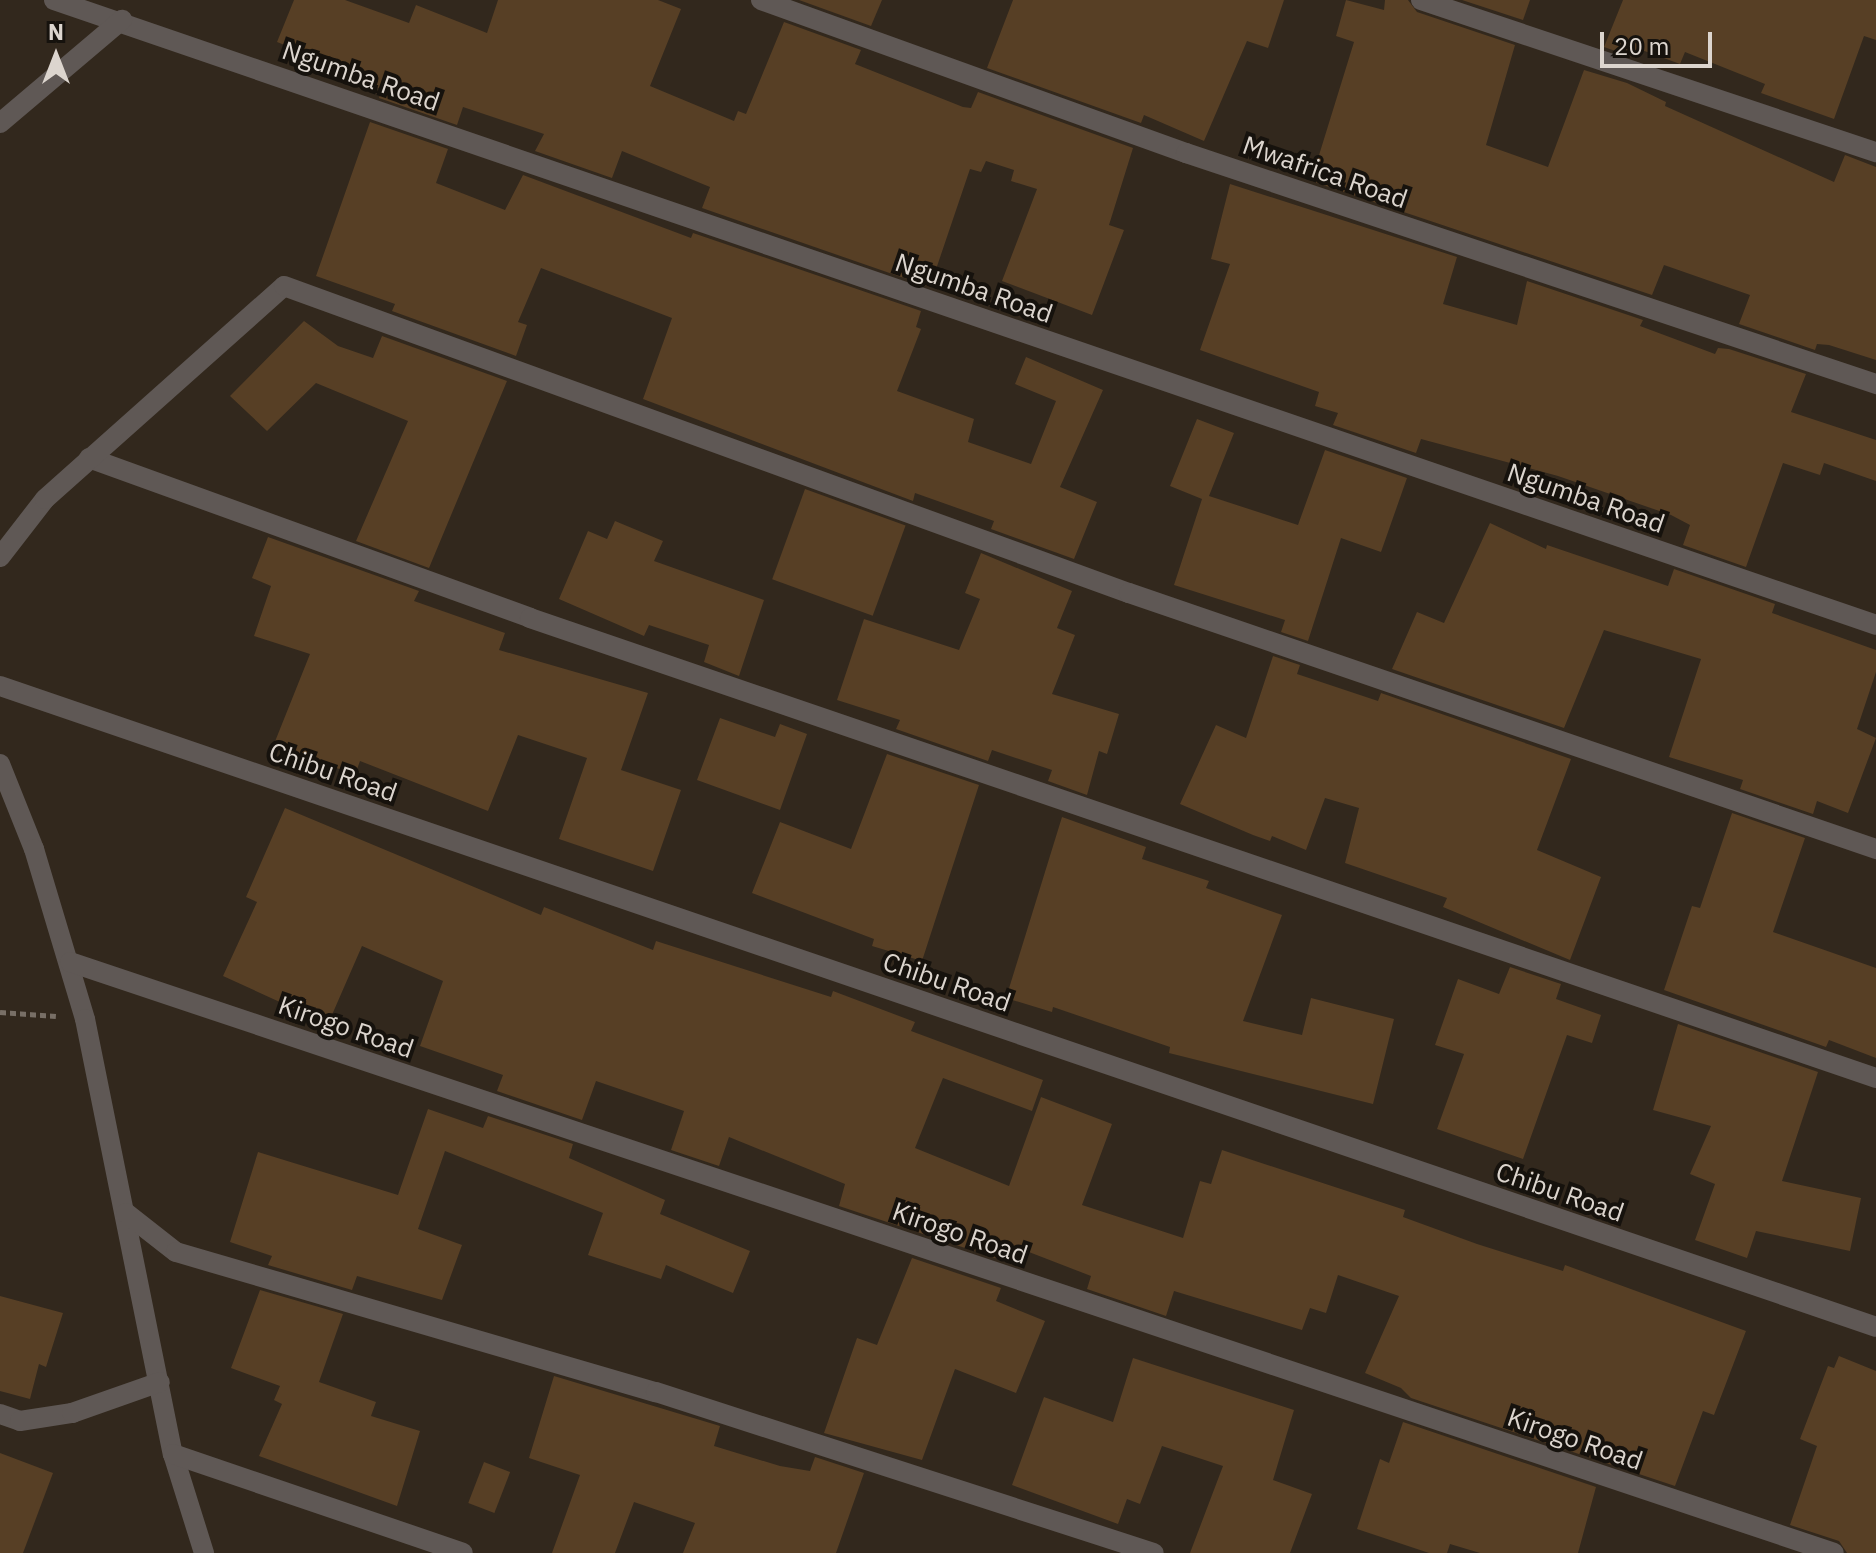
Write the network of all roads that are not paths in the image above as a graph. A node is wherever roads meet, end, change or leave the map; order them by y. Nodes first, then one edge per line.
1 (54, 0) edge
2 (761, 0) edge
3 (1421, 0) edge
4 (122, 20) junction
5 (0, 123) edge
6 (1876, 152) edge
7 (1876, 384) edge
8 (89, 458) junction
9 (0, 557) edge
10 (1876, 625) edge
11 (0, 686) edge
12 (0, 764) edge
13 (1876, 849) edge
14 (70, 962) junction
15 (1876, 1078) edge
16 (126, 1213) junction
17 (1876, 1327) edge
18 (160, 1382) junction
19 (0, 1414) edge
20 (173, 1454) junction
21 (204, 1553) edge
22 (463, 1553) edge
23 (1154, 1553) edge
24 (1834, 1553) edge

1 - 4 street, Ngumba Road
2 - 7 street, Mwafrica Road
3 - 6 street
4 - 5 street
4 - 10 street, Ngumba Road
8 - 9 street
8 - 13 street
8 - 15 street
11 - 17 street, Chibu Road
12 - 14 street
14 - 16 street
14 - 24 street, Kirogo Road
16 - 18 street
16 - 23 street
18 - 19 street
18 - 20 street
20 - 21 street
20 - 22 street

